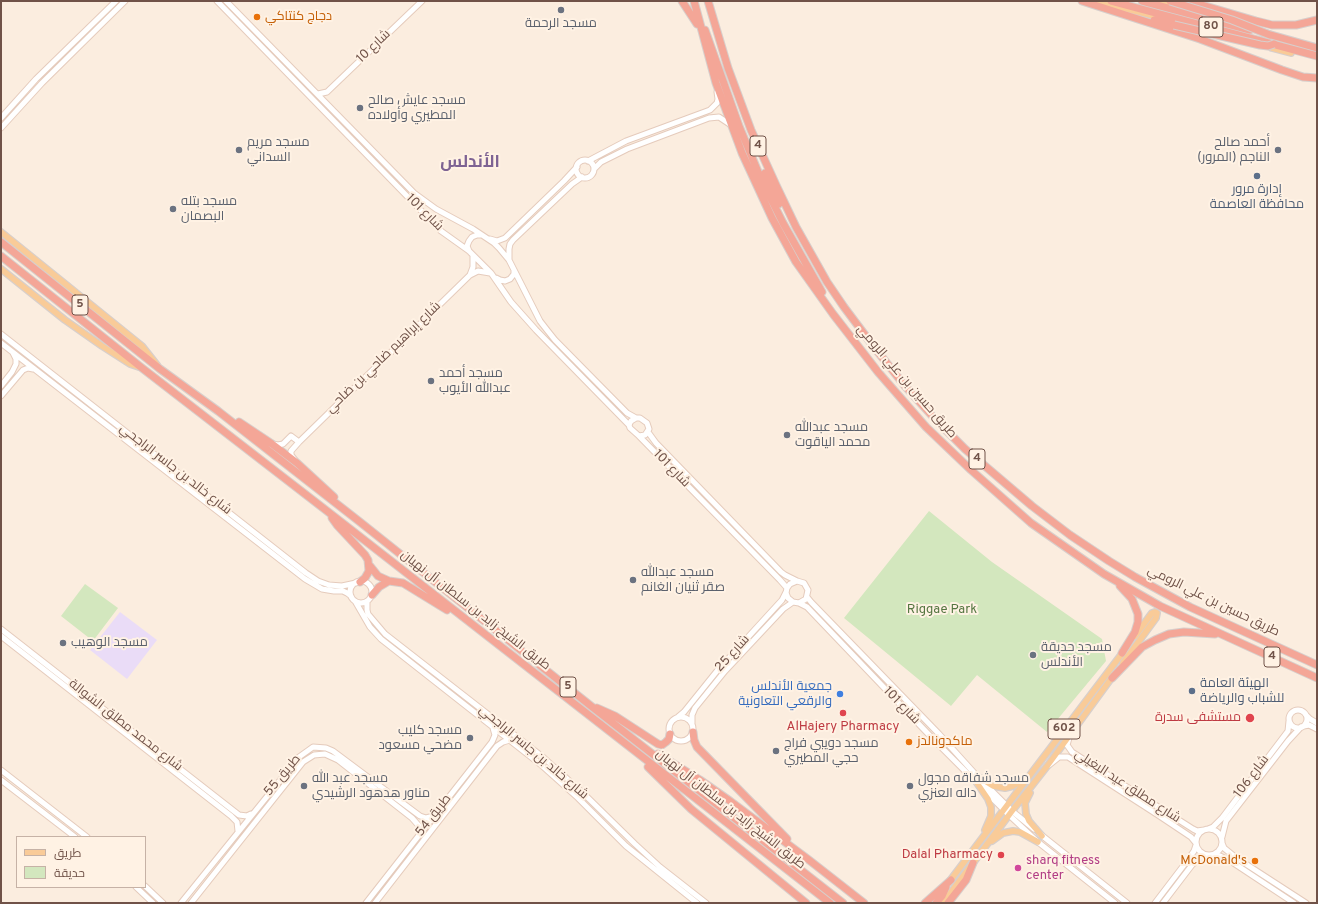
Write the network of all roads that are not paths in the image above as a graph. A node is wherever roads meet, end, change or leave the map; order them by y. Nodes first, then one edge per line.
1 (116, 1) edge
2 (125, 1) edge
3 (217, 1) edge
4 (226, 1) edge
5 (422, 1) edge
6 (682, 1) edge
7 (695, 1) edge
8 (707, 1) edge
9 (1082, 1) edge
10 (1096, 1) edge
11 (1111, 1) edge
12 (1142, 1) edge
13 (1158, 1) edge
14 (1170, 1) edge
15 (1188, 1) edge
16 (1120, 7) junction
17 (102, 14) junction
18 (244, 19) junction
19 (1317, 20) edge
20 (239, 23) junction
21 (94, 31) junction
22 (1270, 35) junction
23 (703, 38) junction
24 (1274, 44) junction
25 (1317, 45) edge
26 (1317, 48) edge
27 (1317, 56) edge
28 (1317, 59) edge
29 (1317, 78) edge
30 (716, 83) junction
31 (327, 92) junction
32 (318, 94) junction
33 (325, 101) junction
34 (694, 116) junction
35 (1, 118) edge
36 (696, 122) junction
37 (2, 125) edge
38 (732, 127) junction
39 (588, 161) junction
40 (577, 166) junction
41 (594, 169) junction
42 (393, 170) junction
43 (387, 176) junction
44 (582, 177) junction
45 (406, 184) junction
46 (399, 189) junction
47 (1, 232) edge
48 (482, 235) junction
49 (488, 239) junction
50 (1, 242) edge
51 (469, 251) junction
52 (1, 256) edge
53 (473, 256) junction
54 (509, 260) junction
55 (514, 269) junction
56 (3, 270) edge
57 (470, 275) junction
58 (493, 275) junction
59 (840, 324) junction
60 (1, 334) edge
61 (1, 343) edge
62 (13, 352) junction
63 (567, 352) junction
64 (561, 356) junction
65 (581, 366) junction
66 (142, 368) junction
67 (160, 369) junction
68 (36, 370) junction
69 (575, 370) junction
70 (12, 372) junction
71 (17, 376) junction
72 (1, 386) edge
73 (1, 396) edge
74 (218, 412) junction
75 (636, 418) junction
76 (629, 425) junction
77 (648, 432) junction
78 (639, 436) junction
79 (299, 442) junction
80 (272, 444) junction
81 (297, 463) junction
82 (180, 478) junction
83 (188, 484) junction
84 (703, 492) junction
85 (698, 496) junction
86 (714, 503) junction
87 (709, 507) junction
88 (327, 511) junction
89 (360, 522) junction
90 (370, 566) junction
91 (1104, 574) junction
92 (389, 581) junction
93 (797, 581) junction
94 (358, 582) junction
95 (786, 589) junction
96 (372, 595) junction
97 (351, 596) junction
98 (807, 597) junction
99 (355, 602) junction
100 (367, 602) junction
101 (793, 602) junction
102 (799, 602) junction
103 (476, 627) junction
104 (2, 633) edge
105 (1228, 637) junction
106 (12, 638) junction
107 (8, 642) junction
108 (1122, 653) junction
109 (1317, 665) edge
110 (1112, 678) junction
111 (1317, 678) edge
112 (445, 680) junction
113 (441, 686) junction
114 (452, 686) junction
115 (448, 691) junction
116 (591, 706) junction
117 (1307, 716) junction
118 (678, 717) junction
119 (1289, 721) junction
120 (692, 723) junction
121 (1317, 723) edge
122 (493, 727) junction
123 (1302, 727) junction
124 (1317, 729) edge
125 (1072, 730) junction
126 (693, 732) junction
127 (136, 733) junction
128 (670, 734) junction
129 (629, 736) junction
130 (133, 739) junction
131 (510, 740) junction
132 (145, 741) junction
133 (1280, 741) junction
134 (624, 742) junction
135 (140, 745) junction
136 (489, 745) junction
137 (1285, 746) junction
138 (494, 750) junction
139 (1048, 766) junction
140 (1, 770) edge
141 (1031, 774) junction
142 (977, 776) junction
143 (281, 778) junction
144 (568, 779) junction
145 (1037, 779) junction
146 (1, 780) edge
147 (286, 782) junction
148 (561, 782) junction
149 (977, 783) junction
150 (276, 784) junction
151 (282, 788) junction
152 (583, 793) junction
153 (578, 798) junction
154 (1006, 808) junction
155 (1010, 813) junction
156 (233, 814) junction
157 (252, 814) junction
158 (414, 816) junction
159 (434, 816) junction
160 (1206, 829) junction
161 (238, 831) junction
162 (421, 833) junction
163 (74, 836) edge
164 (86, 836) edge
165 (1042, 836) junction
166 (1222, 840) junction
167 (1038, 842) junction
168 (1196, 843) junction
169 (635, 844) junction
170 (974, 849) junction
171 (631, 850) junction
172 (802, 855) junction
173 (1205, 855) junction
174 (1214, 855) junction
175 (978, 856) junction
176 (973, 863) junction
177 (951, 880) junction
178 (842, 886) junction
179 (146, 887) edge
180 (946, 887) junction
181 (137, 888) edge
182 (686, 895) junction
183 (798, 896) junction
184 (186, 898) junction
185 (192, 902) edge
186 (153, 903) edge
187 (164, 903) edge
188 (182, 903) edge
189 (366, 903) edge
190 (376, 903) edge
191 (690, 903) edge
192 (696, 903) edge
193 (706, 903) edge
194 (803, 903) edge
195 (806, 903) edge
196 (811, 903) edge
197 (830, 903) edge
198 (843, 903) edge
199 (864, 903) edge
200 (868, 903) edge
201 (925, 903) edge
202 (930, 903) edge
203 (936, 903) edge
204 (943, 903) edge
205 (948, 903) edge
206 (1115, 903) edge
207 (1127, 903) edge
208 (1155, 903) edge
209 (1163, 903) edge
210 (1294, 903) edge
211 (1306, 903) edge

1 - 17 street
2 - 21 street
3 - 20 street, شارع 101
4 - 18 street, شارع 101
5 - 31 street, شارع 10
6 - 23 highway
7 - 23 highway, طريق حسين بن علي الرومي / 4
7 - 59 highway
8 - 109 highway, طريق حسين بن علي الرومي / 4
9 - 29 highway
10 - 16 main road
11 - 24 highway, 80
12 - 22 highway, 80, bridge
13 - 25 main road
14 - 22 highway, bridge
15 - 19 highway
16 - 24 highway, bridge
16 - 28 main road
17 - 21 street
17 - 35 street
18 - 20 street
18 - 32 street, شارع 101
20 - 43 street, شارع 101
21 - 37 street
22 - 26 highway, 80
23 - 30 highway, طريق حسين بن علي الرومي / 4
24 - 27 highway, 80
30 - 34 street
30 - 38 highway, طريق حسين بن علي الرومي / 4
31 - 32 street
31 - 33 street
32 - 33 street, شارع 101
33 - 42 street, شارع 101
34 - 36 street
34 - 39 street
36 - 38 street
36 - 41 street
38 - 59 highway, طريق حسين بن علي الرومي / 4
39 - 40 street
39 - 41 street
40 - 44 street
40 - 49 street
41 - 44 street
42 - 43 street
42 - 45 street, شارع 101
43 - 46 street, شارع 101
44 - 54 street
45 - 46 street
45 - 48 street, شارع 101
46 - 51 street, شارع 101
47 - 67 main road, طريق الشيخ زايد بن سلطان آل نهيان
48 - 49 street, شارع 101
48 - 51 street
49 - 54 street, شارع 101
50 - 67 highway, طريق الشيخ زايد بن سلطان آل نهيان / 5
51 - 53 street, شارع 101
52 - 66 highway, طريق الشيخ زايد بن سلطان آل نهيان / 5
53 - 57 street
53 - 58 street, شارع 101
54 - 55 street, شارع 101
55 - 58 street
55 - 63 street, شارع 101
56 - 66 main road, طريق الشيخ زايد بن سلطان آل نهيان
57 - 58 street
57 - 79 street, شارع إبراهيم ضاحي بن ضاحي
58 - 64 street, شارع 101
59 - 91 highway, طريق حسين بن علي الرومي / 4
60 - 82 street, شارع خالد بن جاسر الراجحي
61 - 62 street, شارع خالد بن جاسر الراجحي
62 - 68 street, شارع خالد بن جاسر الراجحي
62 - 70 street
63 - 64 street
63 - 65 street, شارع 101
64 - 69 street, شارع 101
65 - 69 street
65 - 75 street, شارع 101
66 - 88 highway, طريق الشيخ زايد بن سلطان آل نهيان / 5
67 - 74 highway, طريق الشيخ زايد بن سلطان آل نهيان / 5
68 - 71 street
68 - 82 street, شارع خالد بن جاسر الراجحي
69 - 76 street, شارع 101
70 - 71 street
70 - 72 street
71 - 73 street
74 - 80 highway
74 - 89 highway, طريق الشيخ زايد بن سلطان آل نهيان / 5
75 - 76 street
75 - 77 street
76 - 78 street
77 - 78 street
77 - 84 street, شارع 101
78 - 85 street, شارع 101
79 - 80 street
79 - 81 street
80 - 81 highway
81 - 89 highway
82 - 83 street, شارع خالد بن جاسر الراجحي
83 - 94 street, شارع خالد بن جاسر الراجحي
83 - 97 street, شارع خالد بن جاسر الراجحي
84 - 85 street
84 - 86 street, شارع 101
85 - 87 street, شارع 101
86 - 87 street
86 - 93 street, شارع 101
87 - 95 street, شارع 101
88 - 90 highway
88 - 103 highway, طريق الشيخ زايد بن سلطان آل نهيان / 5
89 - 116 highway, طريق الشيخ زايد بن سلطان آل نهيان / 5
90 - 92 highway
90 - 94 highway
91 - 105 highway, طريق حسين بن علي الرومي / 4
91 - 108 highway
92 - 96 highway
92 - 103 highway
93 - 95 street
93 - 98 street
94 - 96 street
94 - 97 street
95 - 101 street
95 - 118 street, شارع 25
96 - 100 street
97 - 99 street
98 - 102 street
98 - 142 street, شارع 101
99 - 100 street
99 - 113 street, شارع خالد بن جاسر الراجحي
100 - 112 street, شارع خالد بن جاسر الراجحي
101 - 102 street
101 - 120 street, شارع 25
102 - 149 street, شارع 101
103 - 134 highway, طريق الشيخ زايد بن سلطان آل نهيان / 5
104 - 106 street, شارع محمد مطلق الشوالة
104 - 107 street, شارع محمد مطلق الشوالة
105 - 110 highway
105 - 111 highway, طريق حسين بن علي الرومي / 4
106 - 107 street
106 - 127 street, شارع محمد مطلق الشوالة
107 - 130 street, شارع محمد مطلق الشوالة
108 - 110 main road, 602
108 - 141 main road, 602
110 - 125 main road, 602
112 - 113 street
112 - 114 street, شارع خالد بن جاسر الراجحي
113 - 115 street, شارع خالد بن جاسر الراجحي
114 - 115 street
114 - 144 street, شارع خالد بن جاسر الراجحي
115 - 122 street, شارع خالد بن جاسر الراجحي
116 - 128 highway
116 - 129 highway, طريق الشيخ زايد بن سلطان آل نهيان / 5
117 - 119 street
117 - 121 street
117 - 123 street
118 - 120 street
118 - 128 street
119 - 123 street
119 - 133 street, شارع 106
120 - 126 street
122 - 131 street, شارع خالد بن جاسر الراجحي
122 - 136 street, طريق 54
123 - 124 street
123 - 137 street, شارع 106
125 - 139 main road, 602
125 - 160 street, شارع مطلق عيد البغيلي
126 - 128 street
126 - 172 highway
127 - 130 street
127 - 132 street, شارع محمد مطلق الشوالة
129 - 172 highway
129 - 198 highway, طريق الشيخ زايد بن سلطان آل نهيان / 5
130 - 135 street, شارع محمد مطلق الشوالة
131 - 138 street, طريق 54
131 - 148 street, شارع خالد بن جاسر الراجحي
132 - 135 street
132 - 156 street, شارع محمد مطلق الشوالة
133 - 137 street
133 - 160 street, شارع 106
134 - 183 highway
134 - 197 highway, طريق الشيخ زايد بن سلطان آل نهيان / 5
135 - 156 street, شارع محمد مطلق الشوالة
136 - 138 street
136 - 159 street, طريق 54
137 - 166 street, شارع 106
138 - 190 street, طريق 54
139 - 145 main road, 602
139 - 168 street, شارع مطلق عيد البغيلي
140 - 164 street
141 - 142 main road
141 - 154 main road, 602
142 - 154 street, شارع 101
143 - 147 street
143 - 150 street, طريق 55
143 - 158 street, طريق 55
144 - 148 street
144 - 152 street, شارع خالد بن جاسر الراجحي
145 - 155 main road, 602
145 - 165 main road
146 - 163 street
147 - 151 street, طريق 55
147 - 158 street, طريق 55
148 - 153 street, شارع خالد بن جاسر الراجحي
149 - 154 street, شارع 101
149 - 170 main road
150 - 151 street
150 - 157 street, طريق 55
151 - 185 street, طريق 55
152 - 153 street
152 - 169 street, شارع خالد بن جاسر الراجحي
153 - 171 street, شارع خالد بن جاسر الراجحي
154 - 155 street
154 - 170 main road, 602
155 - 165 street
155 - 167 street
155 - 175 main road, 602
156 - 157 street
156 - 161 street, شارع محمد مطلق الشوالة
157 - 161 street, طريق 55
158 - 159 street
158 - 162 street, طريق 55
159 - 162 street, طريق 54
160 - 166 street
160 - 168 street
161 - 184 street, طريق 55
162 - 189 street, طريق 54
165 - 207 street
166 - 174 street
166 - 211 street
167 - 175 main road
167 - 206 street
168 - 173 street
168 - 208 street
169 - 171 street
169 - 193 street, شارع خالد بن جاسر الراجحي
170 - 177 main road, 602
171 - 182 street, شارع خالد بن جاسر الراجحي
172 - 178 highway
173 - 174 street
173 - 209 street
174 - 210 street
175 - 176 main road, 602
176 - 204 main road, 602
176 - 205 highway
177 - 180 main road, 602
177 - 201 highway
178 - 199 highway
178 - 200 highway
179 - 187 street
180 - 202 main road, 602
180 - 203 highway
181 - 186 street
182 - 191 street
182 - 192 street, شارع خالد بن جاسر الراجحي
183 - 194 highway
183 - 195 highway
183 - 196 highway
184 - 185 street
184 - 188 street, طريق 55

